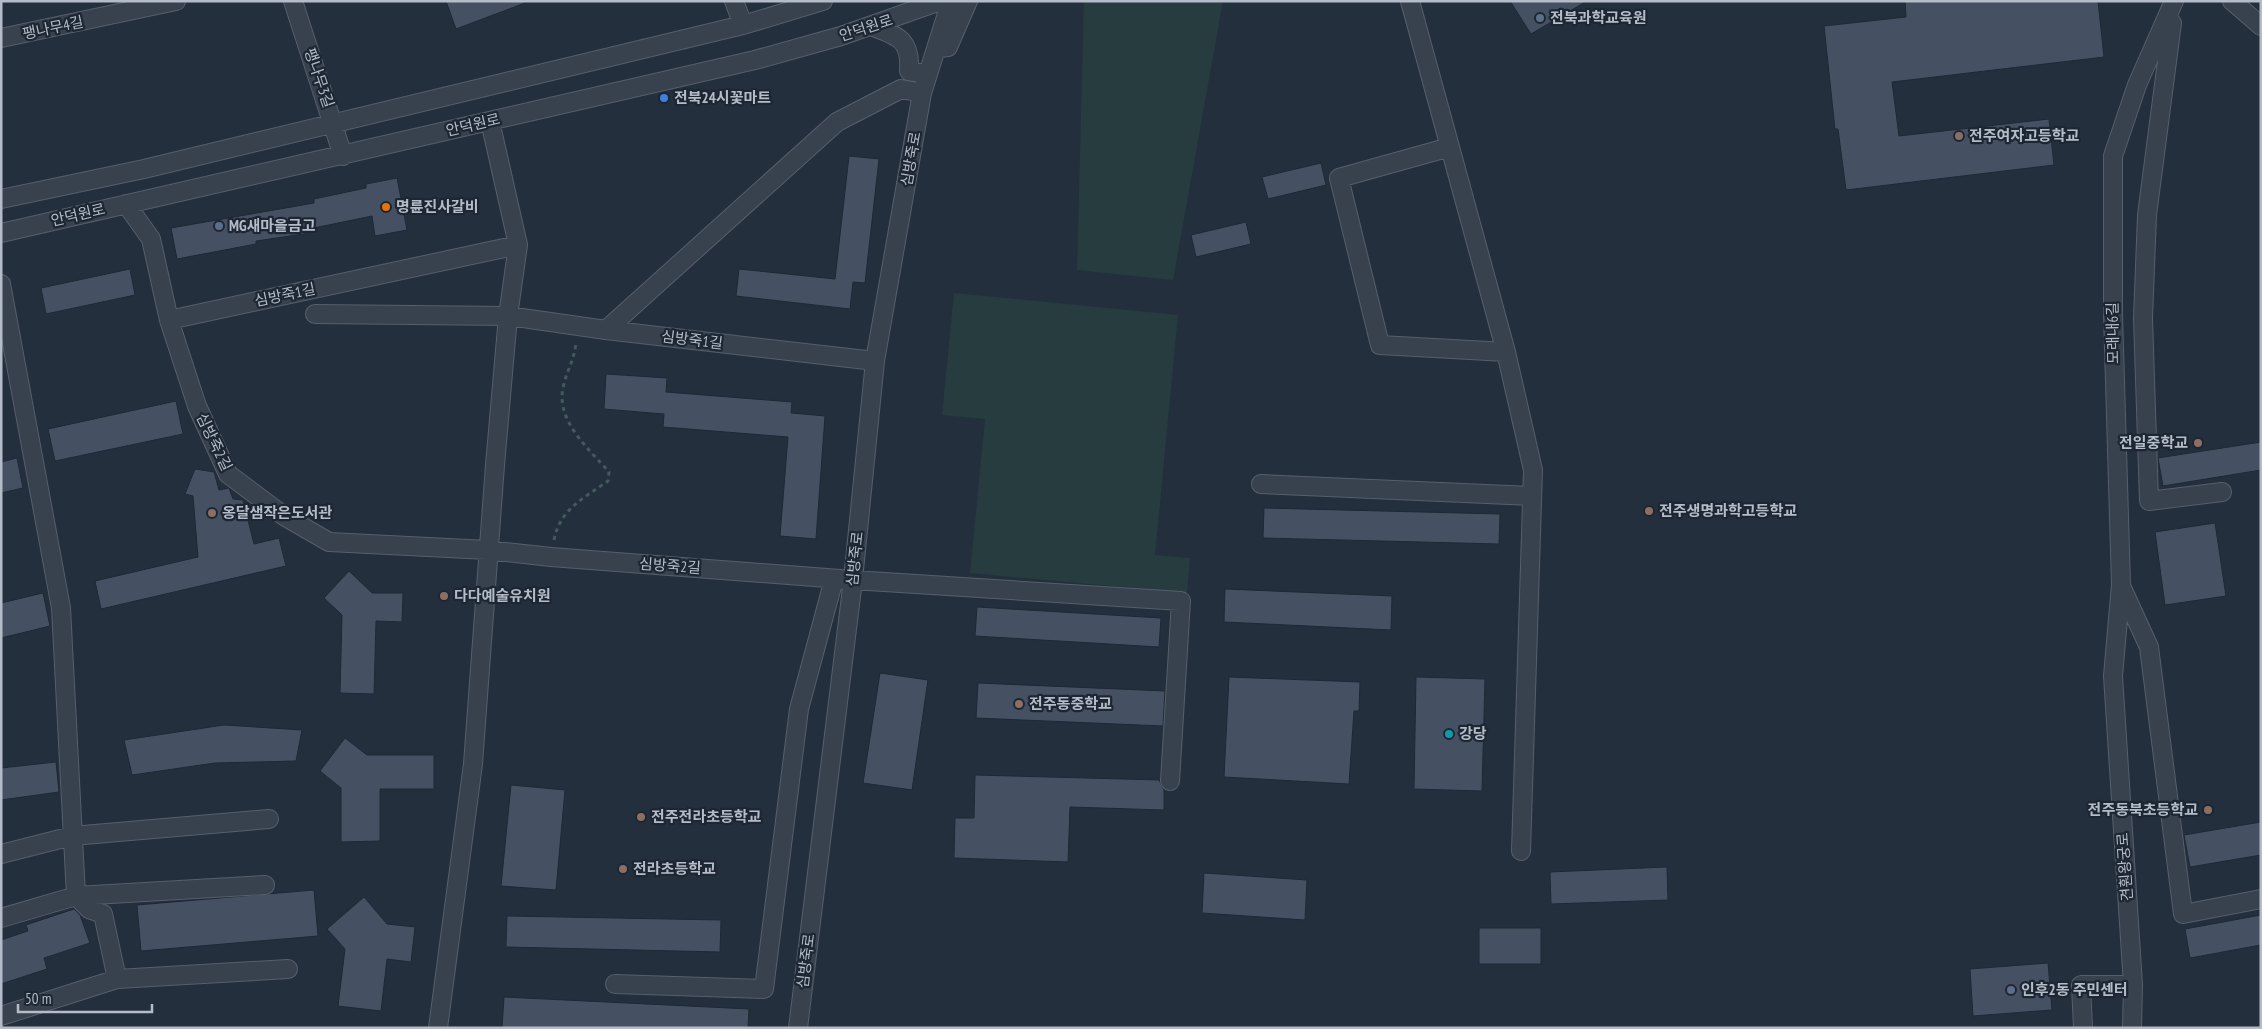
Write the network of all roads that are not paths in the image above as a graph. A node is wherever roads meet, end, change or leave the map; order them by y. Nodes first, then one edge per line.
1 (176, 1) edge
2 (294, 1) edge
3 (734, 1) edge
4 (823, 1) edge
5 (940, 1) edge
6 (950, 1) edge
7 (968, 1) edge
8 (1410, 1) edge
9 (2232, 1) edge
10 (2250, 1) edge
11 (2174, 3) edge
12 (742, 25) junction
13 (2261, 25) edge
14 (871, 26) junction
15 (1, 38) edge
16 (936, 48) junction
17 (928, 74) junction
18 (922, 93) junction
19 (490, 121) junction
20 (335, 123) junction
21 (1450, 147) junction
22 (343, 156) junction
23 (1, 199) edge
24 (126, 204) junction
25 (1, 233) edge
26 (518, 245) junction
27 (1, 284) edge
28 (315, 314) dead end
29 (508, 316) junction
30 (169, 320) junction
31 (606, 330) junction
32 (1506, 352) junction
33 (875, 361) junction
34 (1261, 484) dead end
35 (2222, 492) dead end
36 (1532, 496) junction
37 (488, 550) junction
38 (834, 579) junction
39 (853, 580) junction
40 (2121, 585) junction
41 (2113, 676) joint
42 (1170, 781) dead end
43 (269, 819) dead end
44 (72, 836) junction
45 (1521, 851) dead end
46 (1, 854) edge
47 (265, 885) dead end
48 (76, 896) junction
49 (2261, 899) edge
50 (1, 918) edge
51 (288, 969) dead end
52 (117, 979) junction
53 (615, 984) dead end
54 (2133, 984) junction
55 (1, 1016) edge
56 (438, 1028) edge
57 (798, 1028) edge
58 (2083, 1028) edge
59 (2132, 1028) edge

1 - 15 street, 팽나무4길
2 - 20 street, 팽나무3길
3 - 12 street
4 - 12 street, 안덕원로
5 - 14 street, 안덕원로
6 - 16 street, 심방죽로
7 - 16 street
8 - 21 street
9 - 13 street
10 - 13 street
11 - 35 street
11 - 40 street, 모래내6길
12 - 20 street, 안덕원로
14 - 17 street
14 - 19 street, 안덕원로
16 - 17 street, 심방죽로
17 - 18 street, 심방죽로
18 - 31 street
18 - 33 street, 심방죽로
19 - 22 street, 안덕원로
19 - 26 street
20 - 22 street, 팽나무3길
20 - 23 street, 안덕원로
21 - 32 street
21 - 32 street
22 - 24 street, 안덕원로
24 - 25 street, 안덕원로
24 - 30 street, 심방죽2길
26 - 29 street
26 - 30 street, 심방죽1길
27 - 44 street
28 - 29 street, 심방죽1길
29 - 31 street, 심방죽1길
29 - 37 street
30 - 37 street, 심방죽2길
31 - 33 street, 심방죽1길
32 - 36 street
33 - 39 street, 심방죽로
34 - 36 street
36 - 45 street
37 - 38 street, 심방죽2길
37 - 56 street
38 - 39 street, 심방죽2길
38 - 53 street
39 - 42 street, 심방죽2길
39 - 57 street, 심방죽로
40 - 41 street, 모래내6길
40 - 49 street
41 - 54 street, 견훤왕궁로
43 - 44 street
44 - 46 street
44 - 48 street
47 - 48 street
48 - 50 street
48 - 52 street
51 - 52 street
52 - 55 street
54 - 58 street
54 - 59 street, 견훤왕궁로

